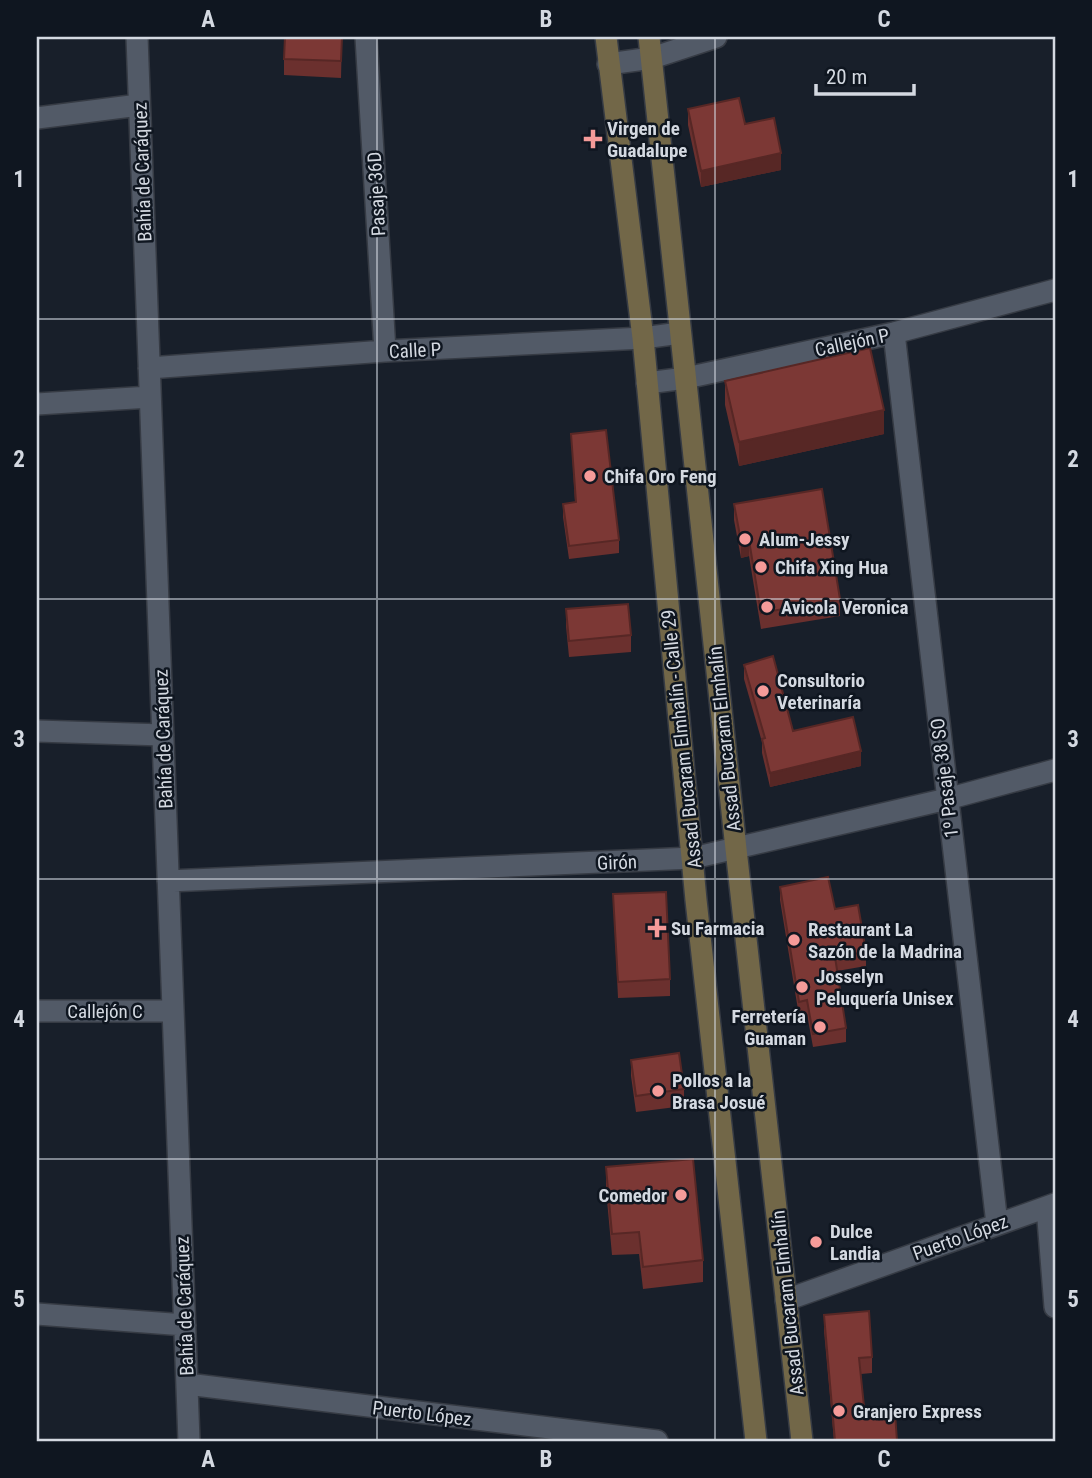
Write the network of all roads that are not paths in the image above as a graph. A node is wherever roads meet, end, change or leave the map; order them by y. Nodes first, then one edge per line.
1 (137, 37) edge
2 (366, 37) edge
3 (606, 37) edge
4 (716, 37) edge
5 (651, 47) edge
6 (608, 64) junction
7 (139, 105) junction
8 (37, 118) edge
9 (1055, 290) edge
10 (680, 333) junction
11 (894, 333) junction
12 (643, 338) junction
13 (385, 351) junction
14 (149, 368) junction
15 (686, 378) junction
16 (647, 383) junction
17 (150, 397) junction
18 (37, 404) edge
19 (37, 731) edge
20 (163, 735) junction
21 (1055, 770) edge
22 (947, 799) junction
23 (736, 849) junction
24 (692, 858) junction
25 (169, 881) junction
26 (37, 1011) edge
27 (173, 1011) junction
28 (1051, 1206) edge
29 (997, 1224) junction
30 (786, 1300) junction
31 (1055, 1307) edge
32 (37, 1314) edge
33 (185, 1325) junction
34 (187, 1384) junction
35 (189, 1441) edge
36 (657, 1441) edge
37 (756, 1441) edge
38 (802, 1441) edge

1 - 7 street, Bahía de Caráquez
2 - 13 street, Pasaje 36D
3 - 6 main road, Assad Bucaram Elmhalín - Calle 29
4 - 5 street
5 - 6 street
5 - 10 main road, Assad Bucaram Elmhalín
6 - 12 main road, Assad Bucaram Elmhalín - Calle 29
7 - 8 street
7 - 14 street, Bahía de Caráquez
9 - 11 street, Callejón P
10 - 12 street, Calle P
10 - 15 main road, Assad Bucaram Elmhalín
11 - 15 street, Callejón P
11 - 22 street, 1º Pasaje 38 SO
12 - 13 street, Calle P
12 - 16 main road, Assad Bucaram Elmhalín - Calle 29
13 - 14 street, Calle P
14 - 17 street, Bahía de Caráquez
15 - 16 street, Callejón P
15 - 23 main road, Assad Bucaram Elmhalín
16 - 24 main road, Assad Bucaram Elmhalín - Calle 29
17 - 18 street
17 - 20 street, Bahía de Caráquez
19 - 20 street
20 - 25 street, Bahía de Caráquez
21 - 22 street, Girón
22 - 23 street, Girón
22 - 29 street, 1º Pasaje 38 SO
23 - 24 street, Girón
23 - 30 main road, Assad Bucaram Elmhalín
24 - 25 street, Girón
24 - 37 main road, Assad Bucaram Elmhalín - Calle 29
25 - 27 street, Bahía de Caráquez
26 - 27 street, Callejón C
27 - 33 street, Bahía de Caráquez
28 - 29 street, Puerto López
28 - 31 street
29 - 30 street, Puerto López
30 - 38 main road, Assad Bucaram Elmhalín
32 - 33 street
33 - 34 street, Bahía de Caráquez
34 - 35 street, Bahía de Caráquez
34 - 36 street, Puerto López

